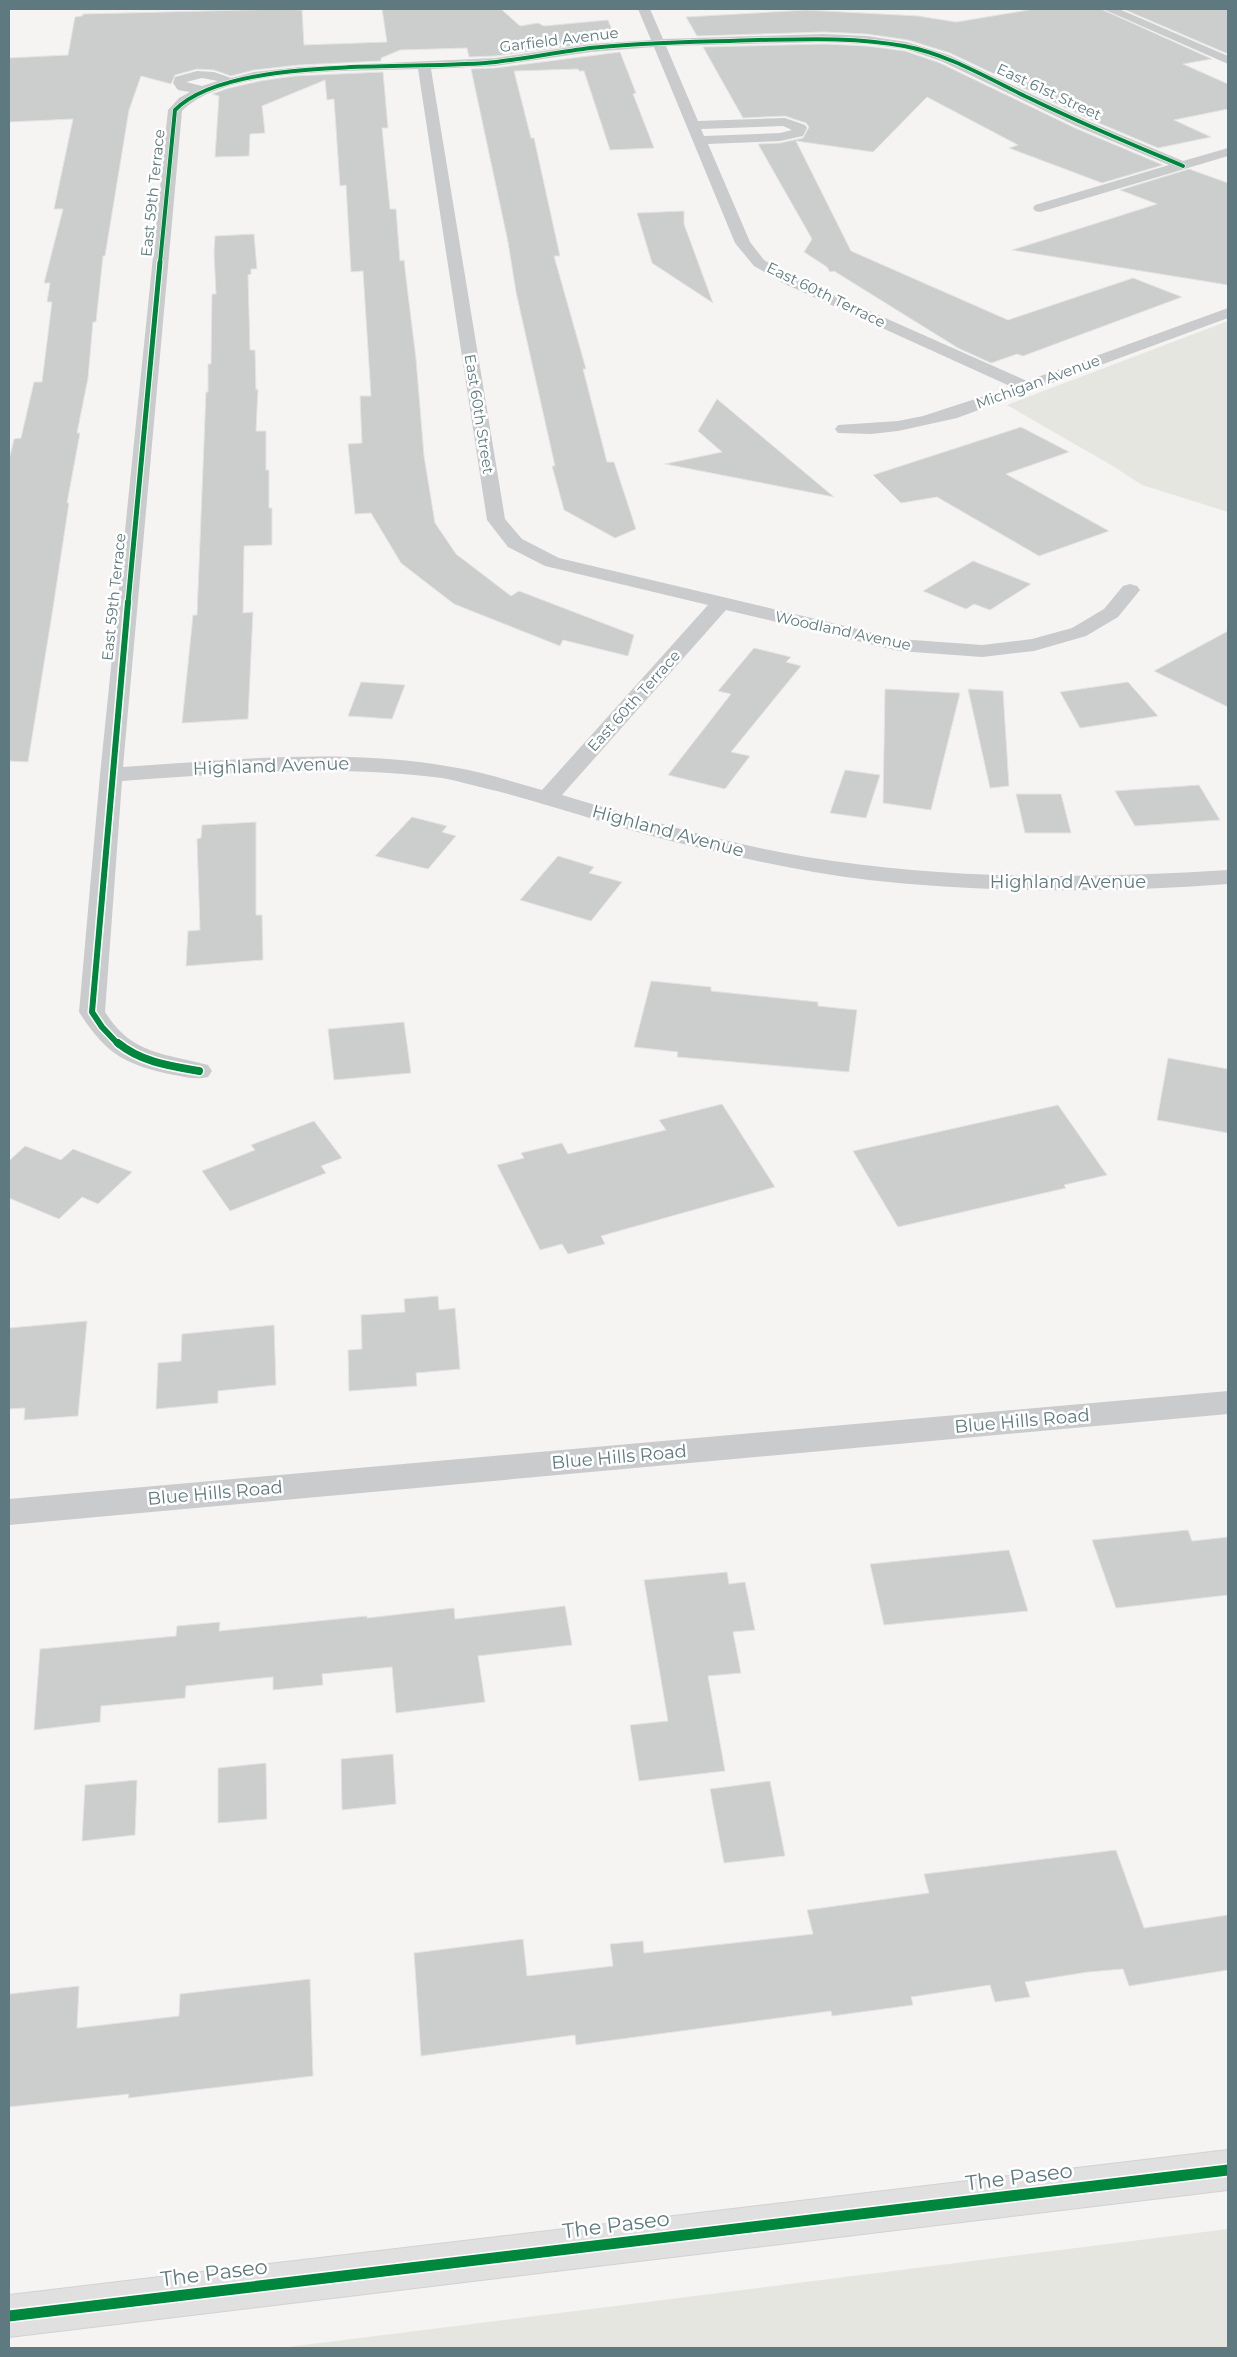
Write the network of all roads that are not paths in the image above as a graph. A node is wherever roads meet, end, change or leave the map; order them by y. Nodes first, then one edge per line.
1 (644, 9) edge
2 (1109, 9) edge
3 (658, 43) junction
4 (902, 45) joint
5 (1228, 60) edge
6 (424, 66) junction
7 (219, 85) joint
8 (696, 133) junction
9 (1228, 152) edge
10 (1183, 166) junction
11 (1040, 208) dead end
12 (1228, 313) edge
13 (1026, 387) junction
14 (844, 429) dead end
15 (1130, 590) dead end
16 (720, 604) junction
17 (111, 775) junction
18 (548, 797) junction
19 (1228, 877) edge
20 (199, 1071) dead end
21 (1228, 1402) edge
22 (9, 1512) edge
23 (1228, 2170) edge
24 (9, 2316) edge

1 - 3 street, East 60th Terrace
2 - 5 street
3 - 4 street, Garfield Avenue
3 - 6 street, Garfield Avenue
3 - 8 street, East 60th Terrace
4 - 10 street, East 61st Street
6 - 7 street, Garfield Avenue
6 - 16 street, East 60th Street
7 - 17 street, East 59th Terrace
8 - 8 street
8 - 13 street, East 60th Terrace
9 - 10 street
10 - 11 street
12 - 13 street, Michigan Avenue
13 - 14 street, Michigan Avenue
15 - 16 street, Woodland Avenue
16 - 18 street, East 60th Terrace
17 - 18 street, Highland Avenue
17 - 20 street, East 59th Terrace
18 - 19 street, Highland Avenue
21 - 22 street, Blue Hills Road
23 - 24 main road, The Paseo

